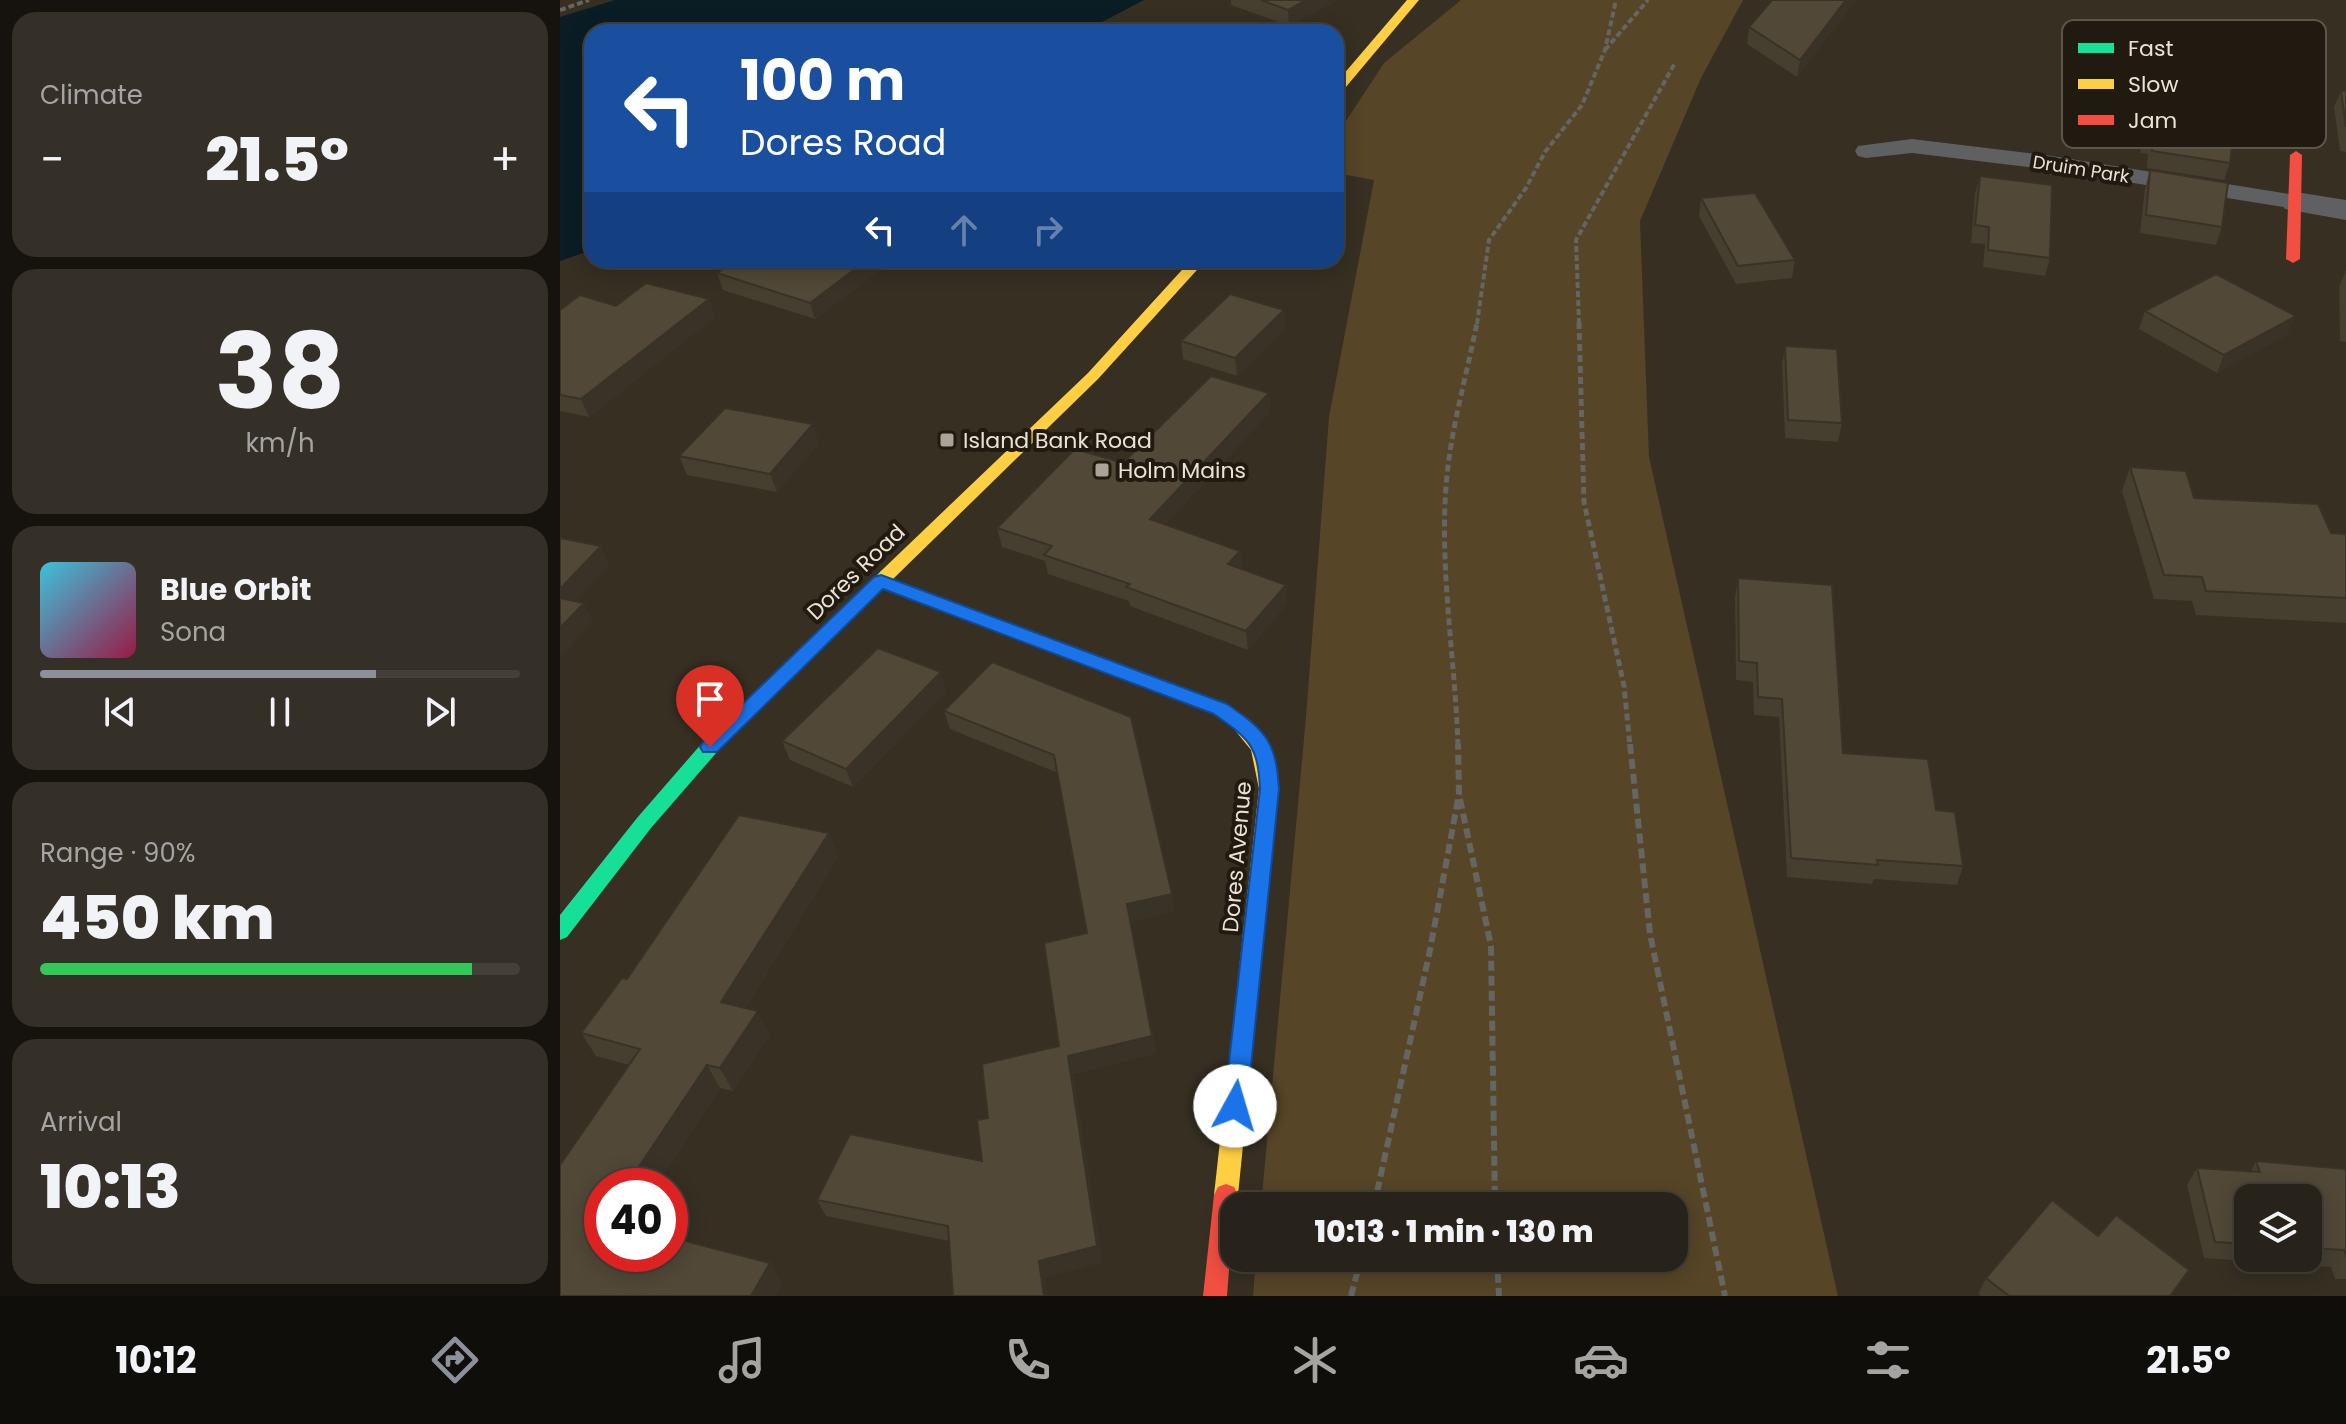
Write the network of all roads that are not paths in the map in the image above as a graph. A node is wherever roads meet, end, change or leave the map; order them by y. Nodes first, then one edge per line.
1 (1413, 0) edge
2 (1344, 82) edge
3 (1866, 151) dead end
4 (2296, 155) dead end
5 (2296, 202) junction
6 (2346, 210) edge
7 (2293, 259) dead end
8 (1192, 268) edge
9 (881, 581) junction
10 (560, 931) edge
11 (1215, 1296) edge

1 - 2 main road
3 - 5 lane, Druim Park
4 - 5 main road
5 - 6 street
5 - 7 main road
8 - 9 main road, Dores Road
9 - 10 main road, Dores Road
9 - 11 main road, Dores Avenue

